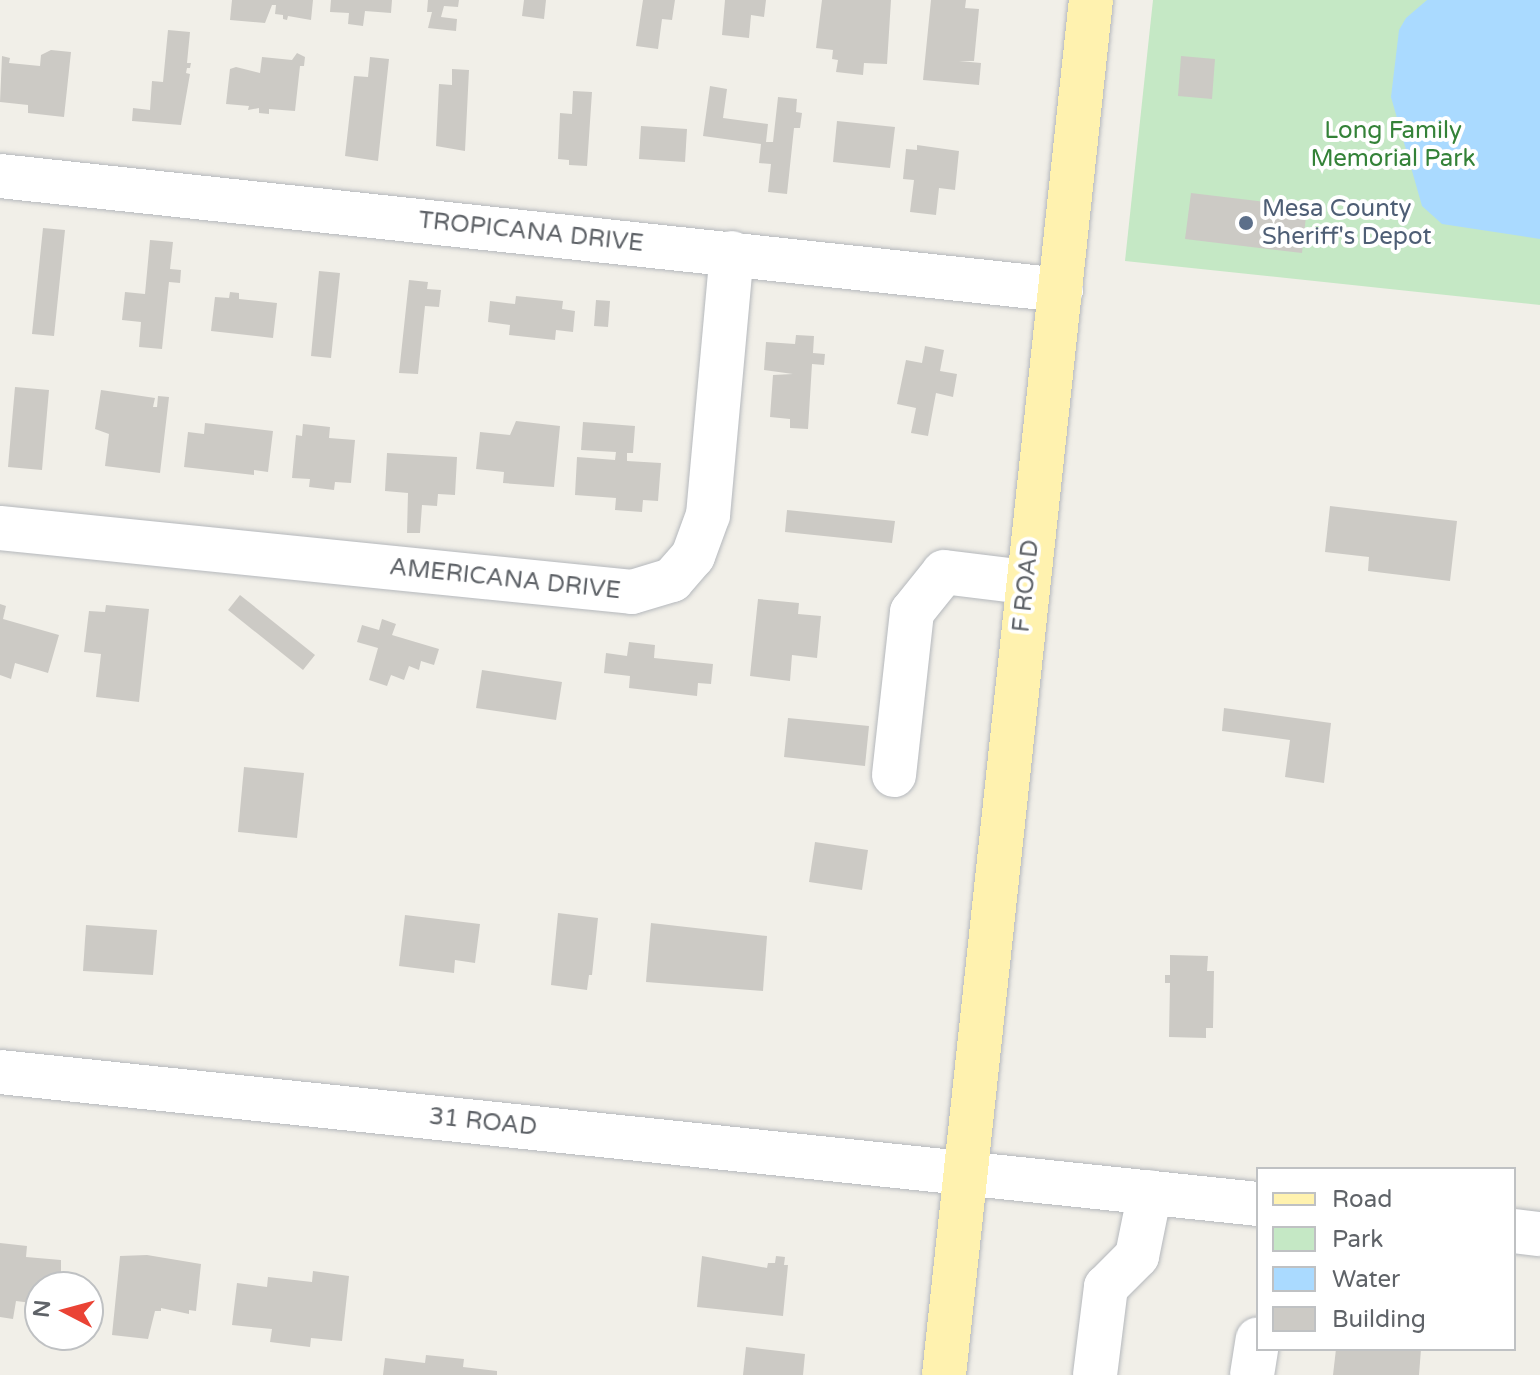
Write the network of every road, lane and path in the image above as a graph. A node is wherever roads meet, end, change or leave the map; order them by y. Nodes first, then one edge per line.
1 (1091, 0) edge
2 (0, 176) edge
3 (732, 253) junction
4 (1061, 290) junction
5 (0, 528) edge
6 (1026, 582) junction
7 (894, 775) dead end
8 (0, 1072) edge
9 (965, 1172) junction
10 (1150, 1192) junction
11 (1256, 1204) edge
12 (1516, 1231) edge
13 (1540, 1234) edge
14 (1256, 1351) edge
15 (944, 1375) edge
16 (1095, 1375) edge
17 (1252, 1375) edge

1 - 4 main road, F ROAD
2 - 3 street, TROPICANA DRIVE
3 - 4 street, TROPICANA DRIVE
3 - 5 street, AMERICANA DRIVE
4 - 6 main road, F ROAD
6 - 7 street
6 - 9 main road, F ROAD
8 - 9 street, 31 ROAD
9 - 10 street, 31 ROAD
9 - 15 main road, F ROAD
10 - 11 street, 31 ROAD
10 - 16 street
12 - 13 street
14 - 17 street

